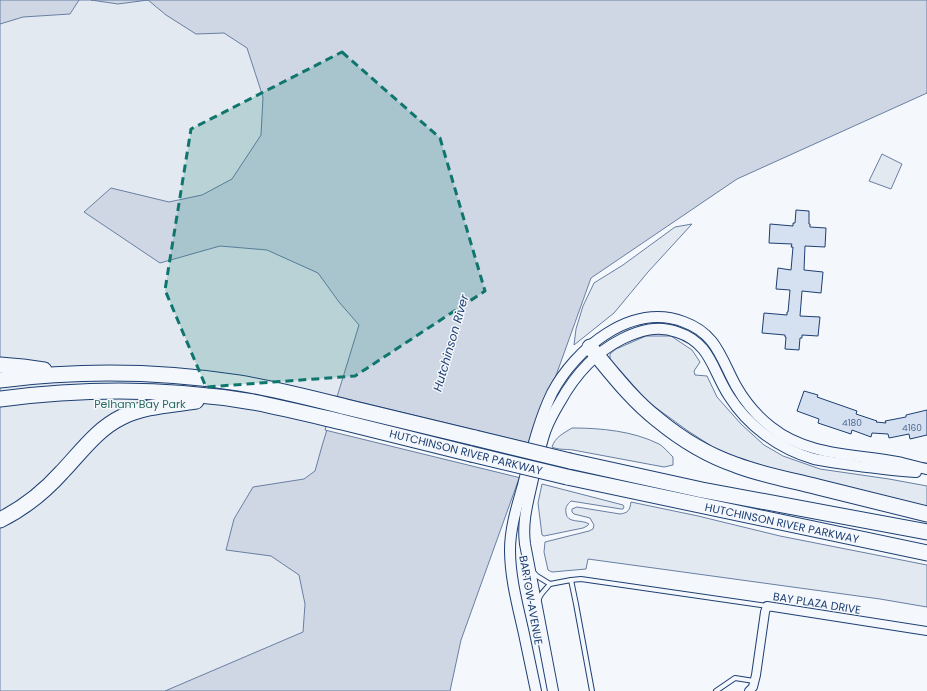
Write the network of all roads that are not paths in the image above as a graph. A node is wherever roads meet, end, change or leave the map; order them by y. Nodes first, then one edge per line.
1 (594, 351) junction
2 (0, 365) edge
3 (66, 374) junction
4 (0, 380) edge
5 (219, 397) junction
6 (0, 399) edge
7 (532, 467) junction
8 (927, 471) edge
9 (927, 514) edge
10 (525, 515) junction
11 (0, 520) edge
12 (927, 532) edge
13 (927, 553) edge
14 (571, 580) junction
15 (550, 584) junction
16 (767, 606) junction
17 (927, 631) edge
18 (547, 662) junction
19 (754, 681) junction
20 (536, 691) edge
21 (553, 691) edge
22 (592, 691) edge
23 (716, 691) edge
24 (749, 691) edge

1 - 7 street
1 - 8 street
1 - 9 highway
2 - 3 highway
3 - 4 highway, HUTCHINSON RIVER PARKWAY
3 - 12 highway, HUTCHINSON RIVER PARKWAY, bridge
5 - 6 highway, HUTCHINSON RIVER PARKWAY
5 - 11 highway
5 - 13 highway, HUTCHINSON RIVER PARKWAY, bridge
7 - 10 street, BARTOW AVENUE
7 - 20 street, BARTOW AVENUE
10 - 15 lane
10 - 18 street, BARTOW AVENUE
14 - 15 lane
14 - 16 lane
14 - 22 lane
15 - 18 lane
16 - 17 street, BAY PLAZA DRIVE
16 - 19 street, BAY PLAZA DRIVE
18 - 21 street, BARTOW AVENUE
19 - 23 lane
19 - 24 street, BAY PLAZA DRIVE

